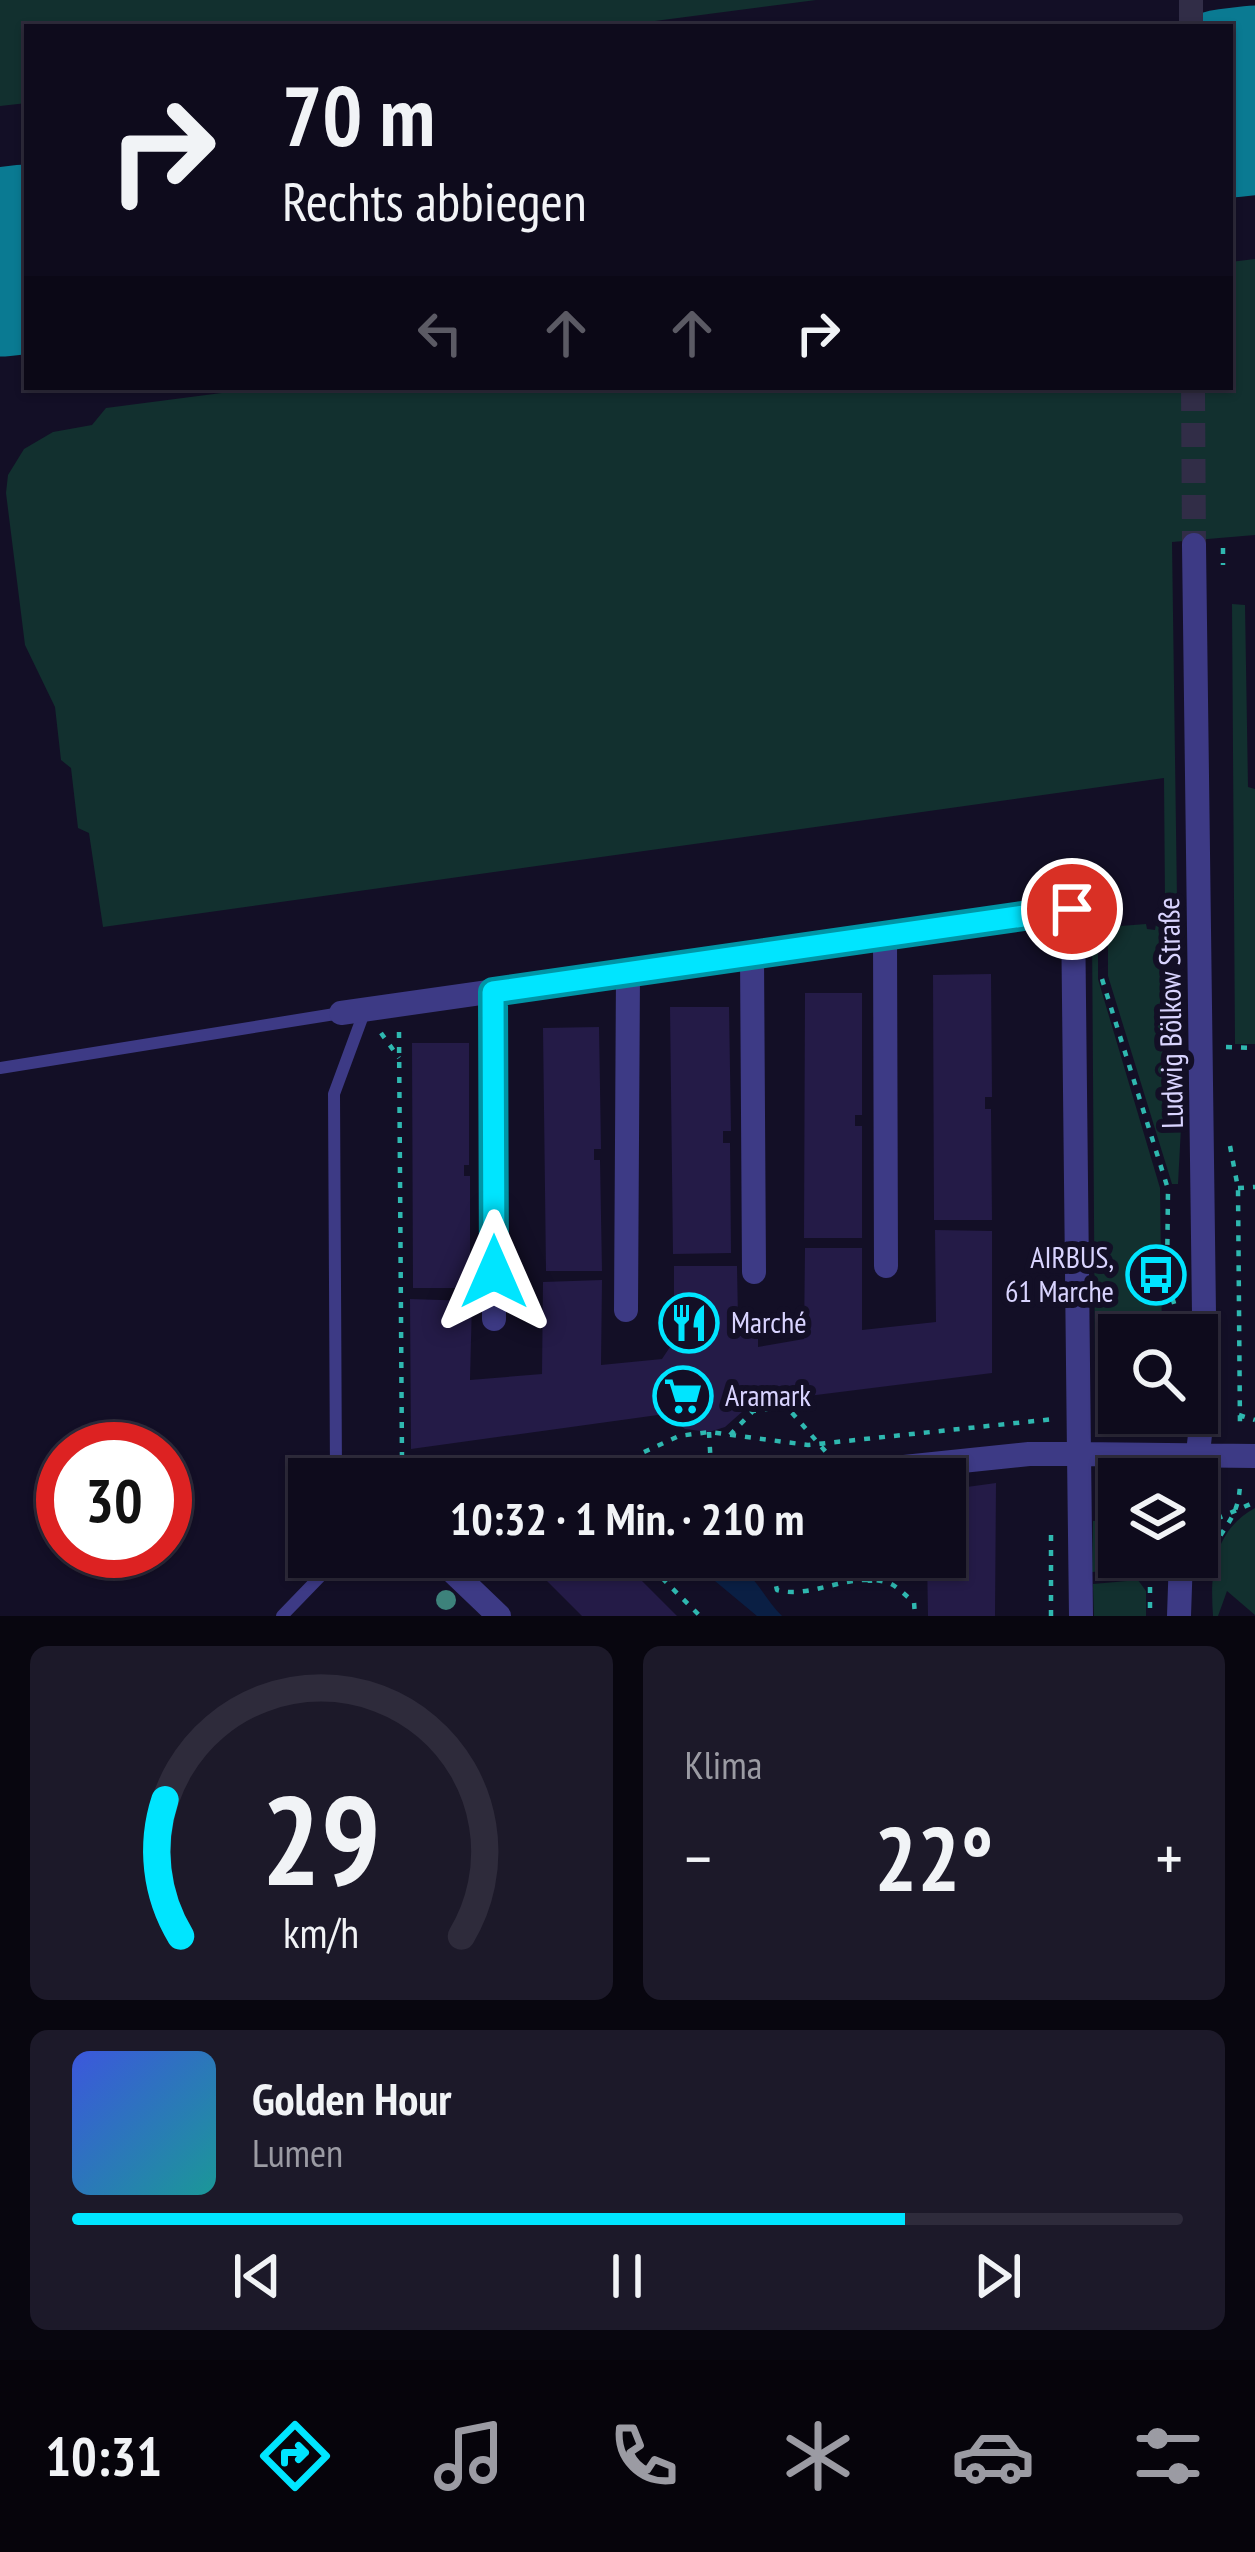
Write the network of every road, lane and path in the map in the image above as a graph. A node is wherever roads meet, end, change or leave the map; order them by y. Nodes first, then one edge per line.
1 (1194, 545) tunnel mouth
2 (1223, 548) dead end
3 (1223, 572) dead end
4 (885, 936) junction
5 (752, 955) junction
6 (628, 973) junction
7 (1101, 975) dead end
8 (493, 992) junction
9 (353, 1012) junction
10 (1226, 1047) dead end
11 (1255, 1048) edge
12 (399, 1058) dead end
13 (0, 1068) edge
14 (1229, 1129) dead end
15 (1255, 1187) edge
16 (1238, 1188) junction
17 (886, 1267) dead end
18 (754, 1272) dead end
19 (626, 1310) dead end
20 (1177, 1314) edge
21 (494, 1319) dead end
22 (1055, 1419) dead end
23 (1255, 1420) edge
24 (709, 1432) junction
25 (730, 1435) junction
26 (819, 1443) junction
27 (644, 1452) dead end
28 (1199, 1453) junction
29 (1078, 1454) junction
30 (1255, 1456) edge
31 (336, 1458) edge
32 (402, 1458) edge
33 (710, 1458) edge
34 (1198, 1458) edge
35 (966, 1461) edge
36 (1255, 1502) edge
37 (1240, 1508) junction
38 (1052, 1516) dead end
39 (1218, 1518) edge
40 (1218, 1543) edge
41 (319, 1578) edge
42 (459, 1578) edge
43 (661, 1578) edge
44 (669, 1578) edge
45 (774, 1578) edge
46 (870, 1578) edge
47 (1150, 1578) edge
48 (1180, 1578) edge
49 (870, 1582) junction
50 (668, 1585) junction
51 (691, 1607) junction
52 (282, 1616) edge
53 (499, 1616) edge
54 (682, 1616) edge
55 (700, 1616) edge
56 (915, 1616) edge
57 (1051, 1616) edge
58 (1082, 1616) edge
59 (1150, 1616) edge
60 (1179, 1616) edge

1 - 28 street, Ludwig Bölkow Straße
2 - 3 path
4 - 5 street
4 - 17 street
4 - 29 street
5 - 6 street
5 - 18 street
6 - 8 street
6 - 19 street
7 - 20 path
8 - 9 street
8 - 21 street
9 - 13 lane
9 - 31 lane
10 - 11 path
12 - 32 path
14 - 16 path
15 - 16 path
16 - 23 path
22 - 26 path
24 - 25 path
24 - 27 path
24 - 33 path
25 - 26 path
25 - 26 path
28 - 29 street
28 - 30 street
28 - 34 street, Ludwig Bölkow Straße
29 - 35 street
29 - 58 street
36 - 37 path
37 - 39 path
37 - 40 path
38 - 57 path
41 - 52 lane
42 - 53 street
43 - 50 path
44 - 50 path
45 - 49 path
46 - 49 path
47 - 59 path
48 - 60 street
49 - 56 path
50 - 51 path
51 - 54 path
51 - 55 path

